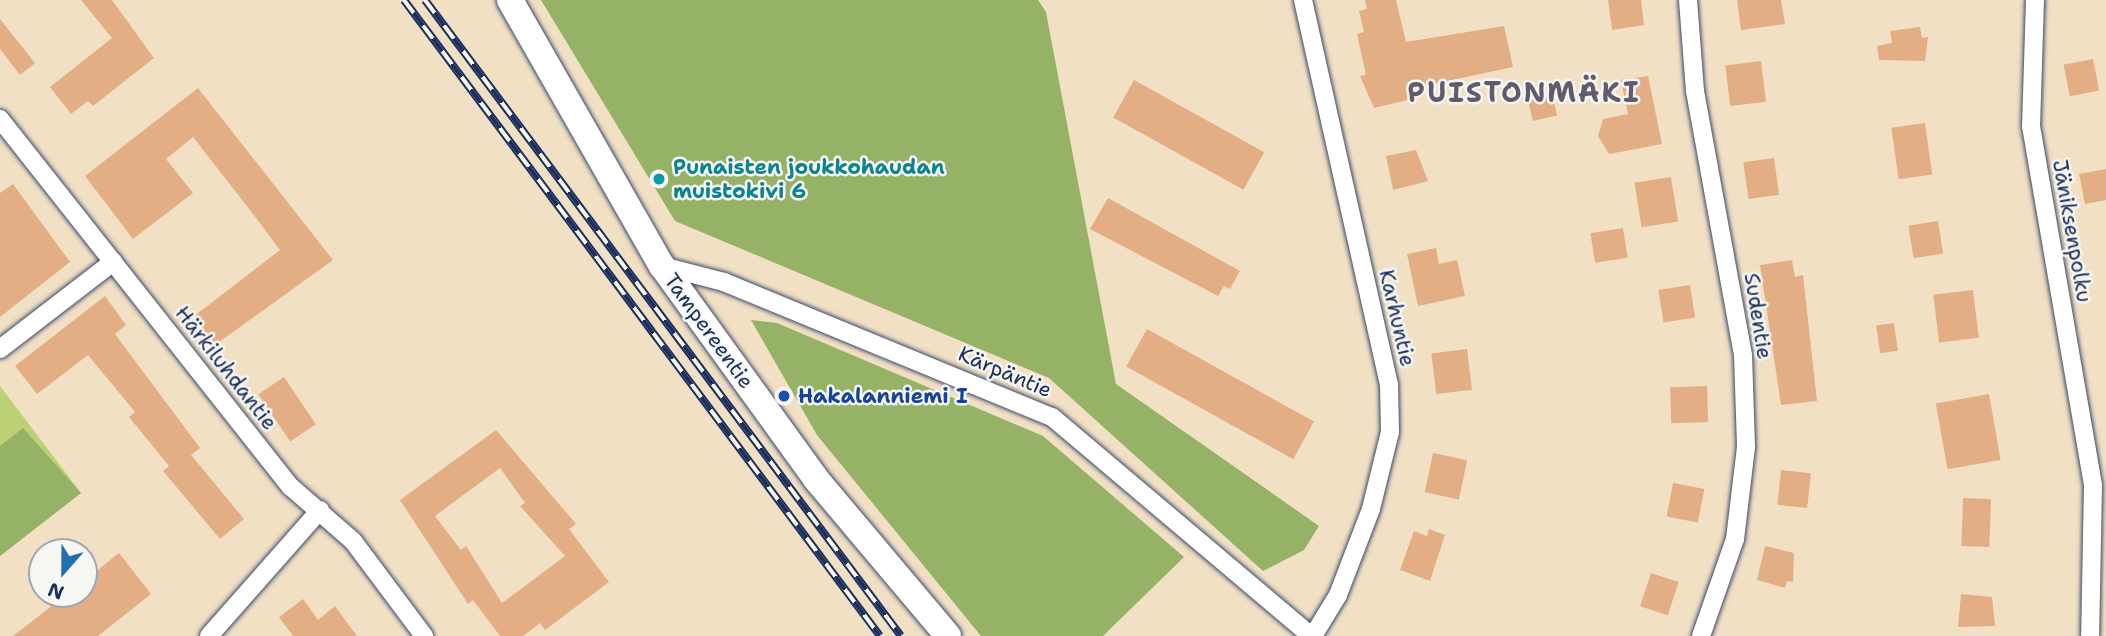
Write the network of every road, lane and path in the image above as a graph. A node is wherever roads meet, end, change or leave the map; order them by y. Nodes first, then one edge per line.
1 (510, 0) edge
2 (1303, 0) edge
3 (1688, 0) edge
4 (2035, 0) edge
5 (0, 119) edge
6 (113, 262) junction
7 (662, 266) junction
8 (0, 349) edge
9 (320, 510) junction
10 (209, 636) edge
11 (424, 636) edge
12 (948, 636) edge
13 (1312, 636) edge
14 (1701, 636) edge
15 (2090, 636) edge

1 - 7 main road, Tampereentie
2 - 13 street, Karhuntie
3 - 14 street, Sudentie
4 - 15 street, Jäniksenpolku
5 - 6 street, Härkiluhdantie
6 - 8 street
6 - 9 street, Härkiluhdantie
7 - 12 main road, Tampereentie
7 - 13 street, Kärpäntie
9 - 10 street
9 - 11 street, Härkiluhdantie

